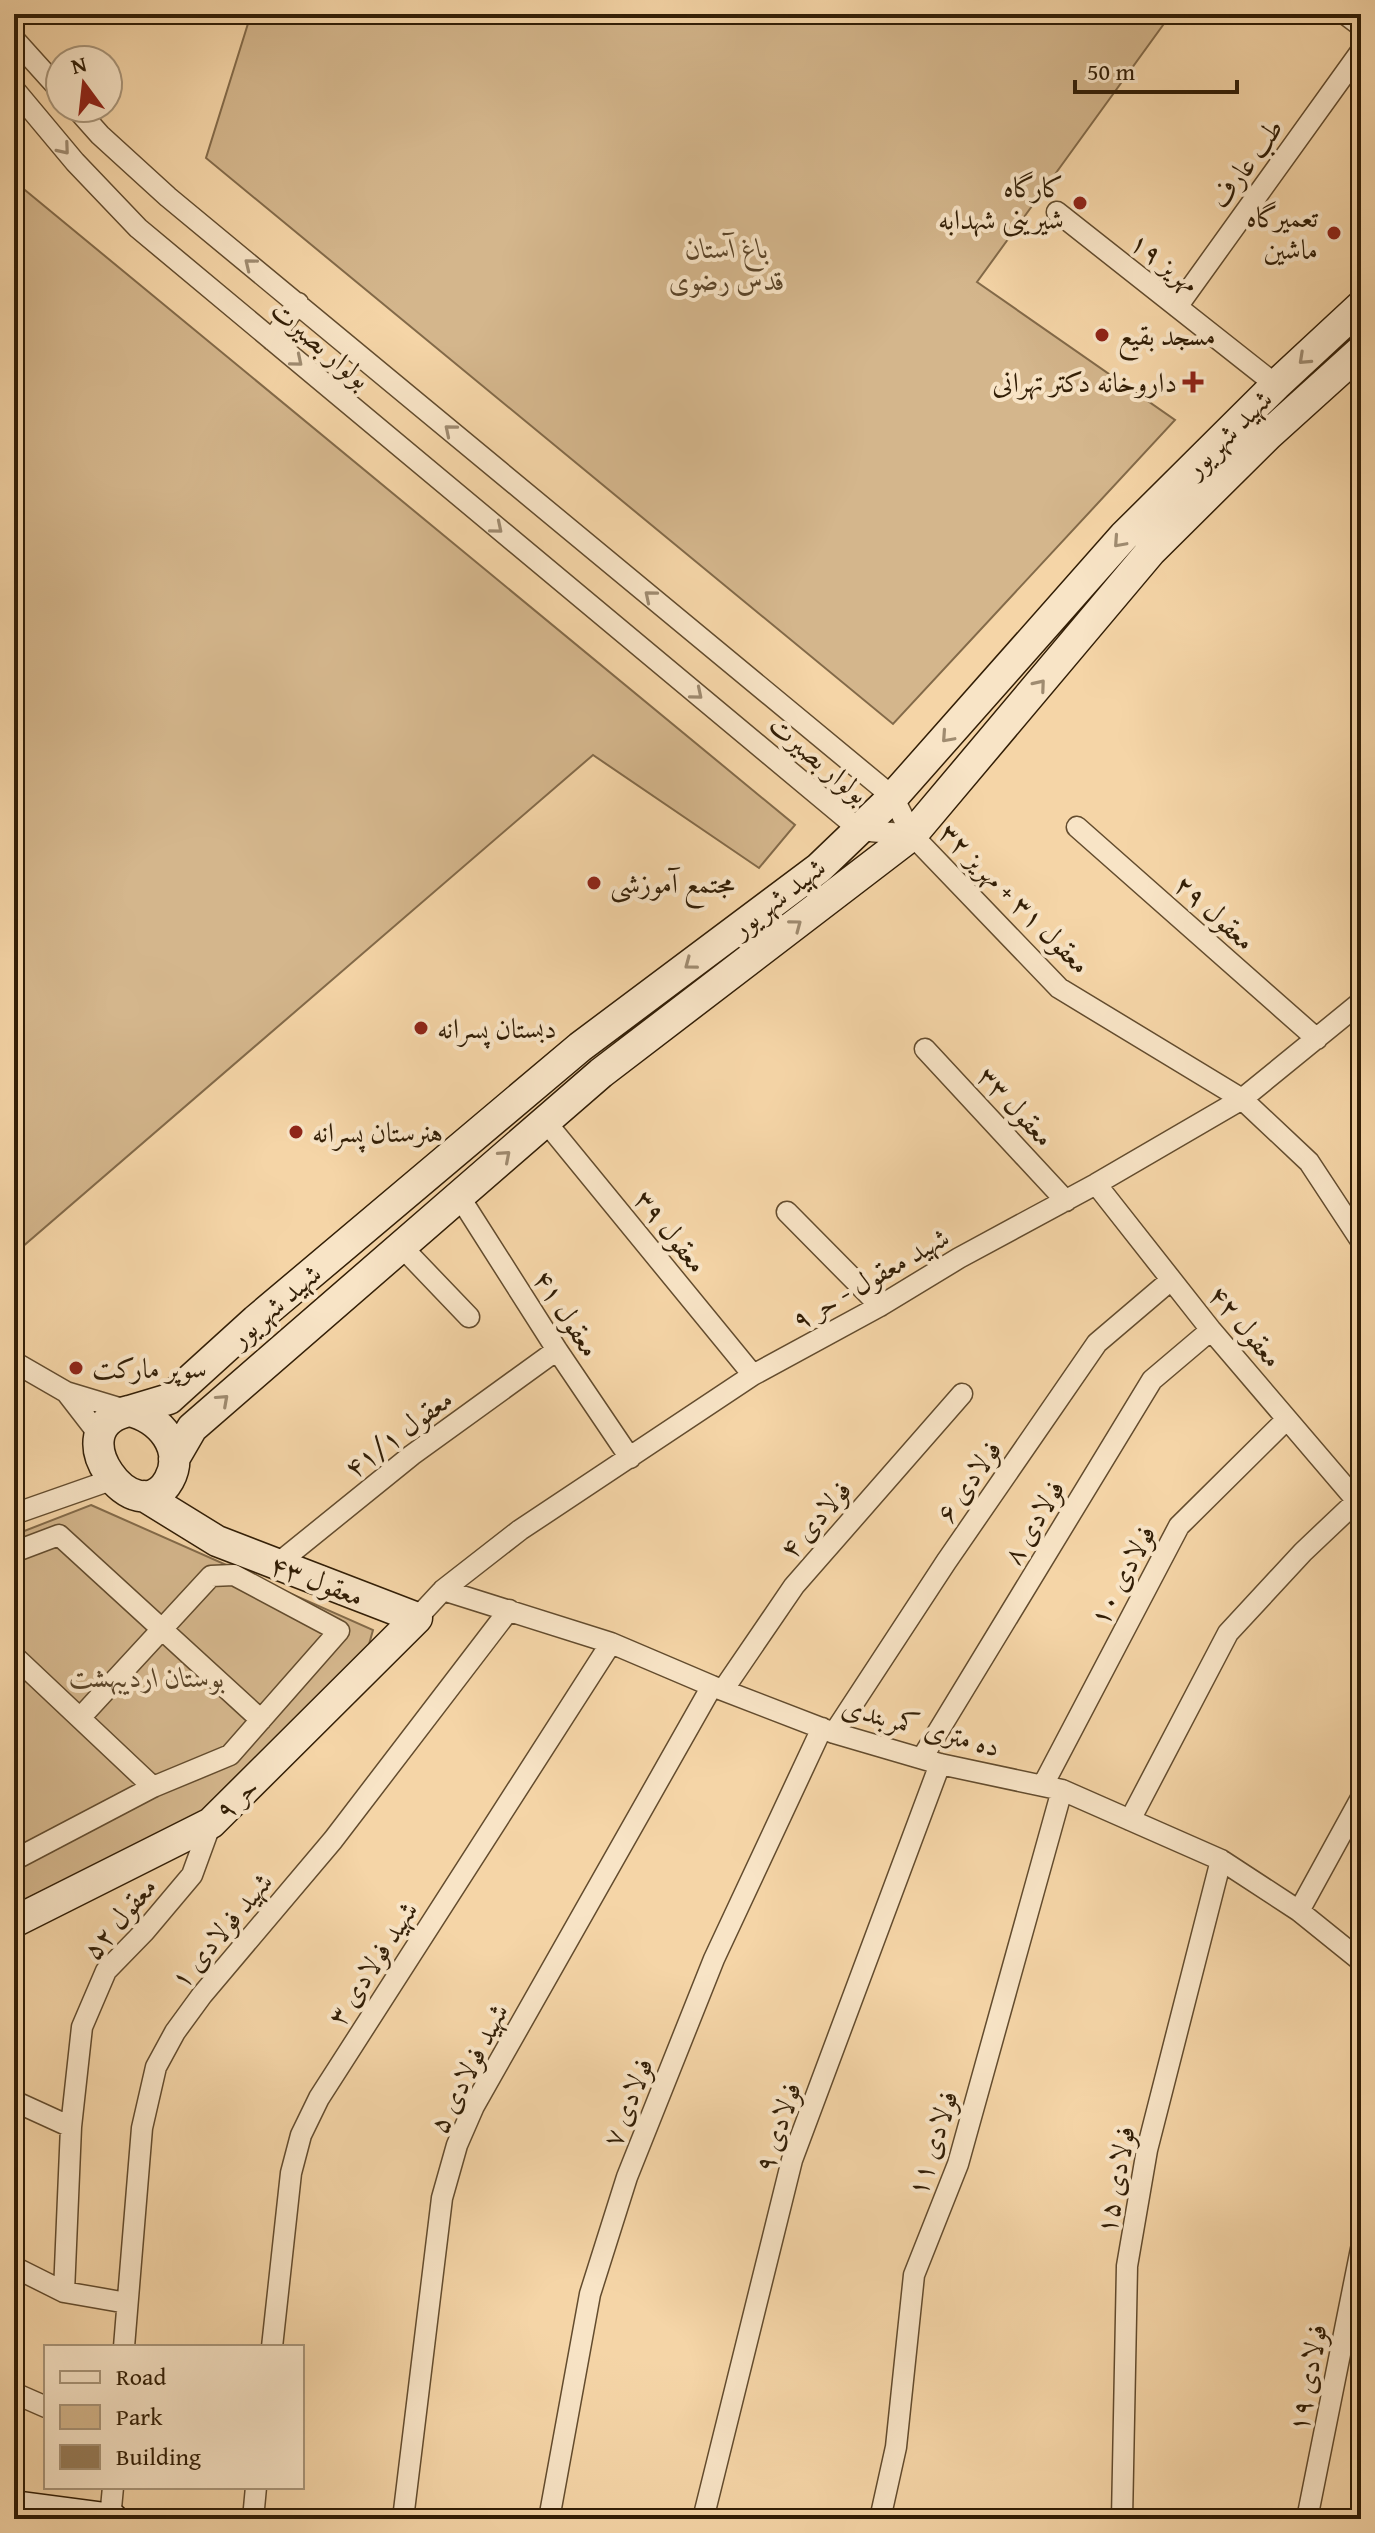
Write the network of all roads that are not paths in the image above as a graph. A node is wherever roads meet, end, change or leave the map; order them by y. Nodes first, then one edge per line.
1 (1345, 14) edge
2 (1361, 26) edge
3 (14, 39) edge
4 (1361, 51) edge
5 (44, 72) edge
6 (14, 89) edge
7 (90, 124) edge
8 (1057, 212) dead end
9 (298, 303) junction
10 (1361, 306) edge
11 (1177, 307) junction
12 (272, 340) junction
13 (1361, 351) edge
14 (1276, 385) junction
15 (893, 797) junction
16 (1077, 827) dead end
17 (860, 830) junction
18 (912, 835) junction
19 (1357, 1013) edge
20 (1317, 1039) junction
21 (925, 1049) dead end
22 (1242, 1099) junction
23 (545, 1121) junction
24 (1096, 1184) junction
25 (459, 1196) junction
26 (1066, 1201) junction
27 (787, 1212) dead end
28 (1361, 1241) edge
29 (401, 1246) junction
30 (1171, 1280) junction
31 (880, 1306) junction
32 (469, 1317) dead end
33 (1211, 1330) junction
34 (557, 1350) junction
35 (14, 1362) edge
36 (753, 1375) junction
37 (66, 1392) junction
38 (962, 1394) dead end
39 (129, 1411) junction
40 (1287, 1419) junction
41 (100, 1436) junction
42 (630, 1458) junction
43 (173, 1465) junction
44 (111, 1480) junction
45 (144, 1496) junction
46 (1359, 1499) edge
47 (14, 1514) edge
48 (217, 1541) junction
49 (14, 1552) edge
50 (276, 1565) junction
51 (443, 1590) junction
52 (509, 1610) junction
53 (417, 1618) junction
54 (162, 1630) junction
55 (611, 1643) junction
56 (17, 1666) edge
57 (718, 1688) junction
58 (80, 1718) junction
59 (261, 1720) junction
60 (828, 1731) junction
61 (931, 1761) junction
62 (153, 1787) junction
63 (1053, 1787) junction
64 (1361, 1798) edge
65 (1130, 1820) junction
66 (211, 1823) junction
67 (14, 1860) edge
68 (1221, 1860) junction
69 (1299, 1911) junction
70 (14, 1922) edge
71 (1361, 1961) edge
72 (14, 2101) edge
73 (71, 2127) junction
74 (1361, 2249) edge
75 (14, 2267) edge
76 (64, 2292) junction
77 (127, 2303) junction
78 (124, 2345) edge
79 (272, 2345) edge
80 (14, 2393) edge
81 (44, 2406) edge
82 (113, 2489) edge
83 (256, 2489) edge
84 (14, 2506) edge
85 (112, 2519) edge
86 (253, 2519) edge
87 (403, 2519) edge
88 (549, 2519) edge
89 (703, 2519) edge
90 (880, 2519) edge
91 (1122, 2519) edge
92 (1307, 2519) edge

1 - 2 street
3 - 5 street
4 - 11 street, طب عارف
6 -> 12 street, بولوار بصیرت
9 -> 7 street, بولوار بصیرت
8 - 11 street, مهریز ۱۹
9 - 12 street
15 -> 9 street, بولوار بصیرت
10 -> 14 street, شهید شهریور
11 - 14 street, مهریز ۱۹
12 -> 17 street, بولوار بصیرت
18 -> 13 street, شهید شهریور
14 -> 15 street, شهید شهریور
15 - 17 street, شهید شهریور
15 - 18 street, بولوار بصیرت
16 - 20 street, معقول ۲۹
17 - 18 street, بولوار بصیرت
17 -> 39 street, شهید شهریور
18 - 22 street, معقول ۳۱ + مهریز ۳۲
23 -> 18 street, شهید شهریور
19 - 20 street, شهید معقول - حر ۹
20 - 22 street, شهید معقول - حر ۹
21 - 26 street, معقول ۳۳
22 - 24 street, شهید معقول - حر ۹
22 - 28 street, معقول ۳۱ + مهریز ۳۲
25 -> 23 street, شهید شهریور
23 - 36 street, معقول ۳۹
24 - 26 street, شهید معقول - حر ۹
24 - 30 street, معقول ۴۲
25 - 29 street, شهید شهریور
25 - 34 street, معقول ۴۱
26 - 31 street, شهید معقول - حر ۹
27 - 31 street
29 - 32 street
43 -> 29 street, شهید شهریور
30 - 33 street, معقول ۴۲
30 - 60 street, فولادی ۶
31 - 36 street, شهید معقول - حر ۹
33 - 40 street, معقول ۴۲
33 - 61 street, فولادی ۸
34 - 42 street, معقول ۴۱
34 - 50 street, معقول ۴۱/۱
35 - 37 street
36 - 42 street, شهید معقول - حر ۹
37 - 39 street
37 - 41 street
38 - 57 street, فولادی ۴
39 - 41 street
39 - 43 street
40 - 46 street, معقول ۴۲
40 - 63 street, فولادی ۱۰
41 - 44 street
42 - 51 street, شهید معقول - حر ۹
43 - 45 street
43 - 48 street
44 - 45 street
44 - 47 street
45 - 48 street, معقول ۴۳
46 - 65 street
48 - 50 street, معقول ۴۳
49 - 54 street
50 - 53 street, معقول ۴۳
51 - 52 street, ده متری کمربندی
51 - 53 street, شهید معقول - حر ۹
52 - 55 street, ده متری کمربندی
52 - 77 street, شهید فولادی ۱
53 - 66 street, حر ۹
54 - 58 street
54 - 59 street
54 - 59 street
55 - 57 street, ده متری کمربندی
55 - 79 street, شهید فولادی ۳
56 - 58 street
57 - 60 street, ده متری کمربندی
57 - 87 street, شهید فولادی ۵
58 - 62 street
59 - 62 street
60 - 61 street, ده متری کمربندی
60 - 88 street, فولادی ۷
61 - 63 street, ده متری کمربندی
61 - 89 street, فولادی ۹
62 - 67 street
63 - 65 street, ده متری کمربندی
63 - 90 street, فولادی ۱۱
64 - 69 street
65 - 68 street, ده متری کمربندی
66 - 70 street, حر ۹
66 - 73 street, معقول ۵۲
68 - 69 street, ده متری کمربندی
68 - 91 street, فولادی ۱۵
69 - 71 street, ده متری کمربندی
72 - 73 street
73 - 76 street, معقول ۵۲
74 - 92 street, فولادی ۱۹
75 - 76 street
76 - 77 street
77 - 78 street, شهید فولادی ۱
80 - 81 street
82 - 85 street
83 - 86 street
84 - 85 street

